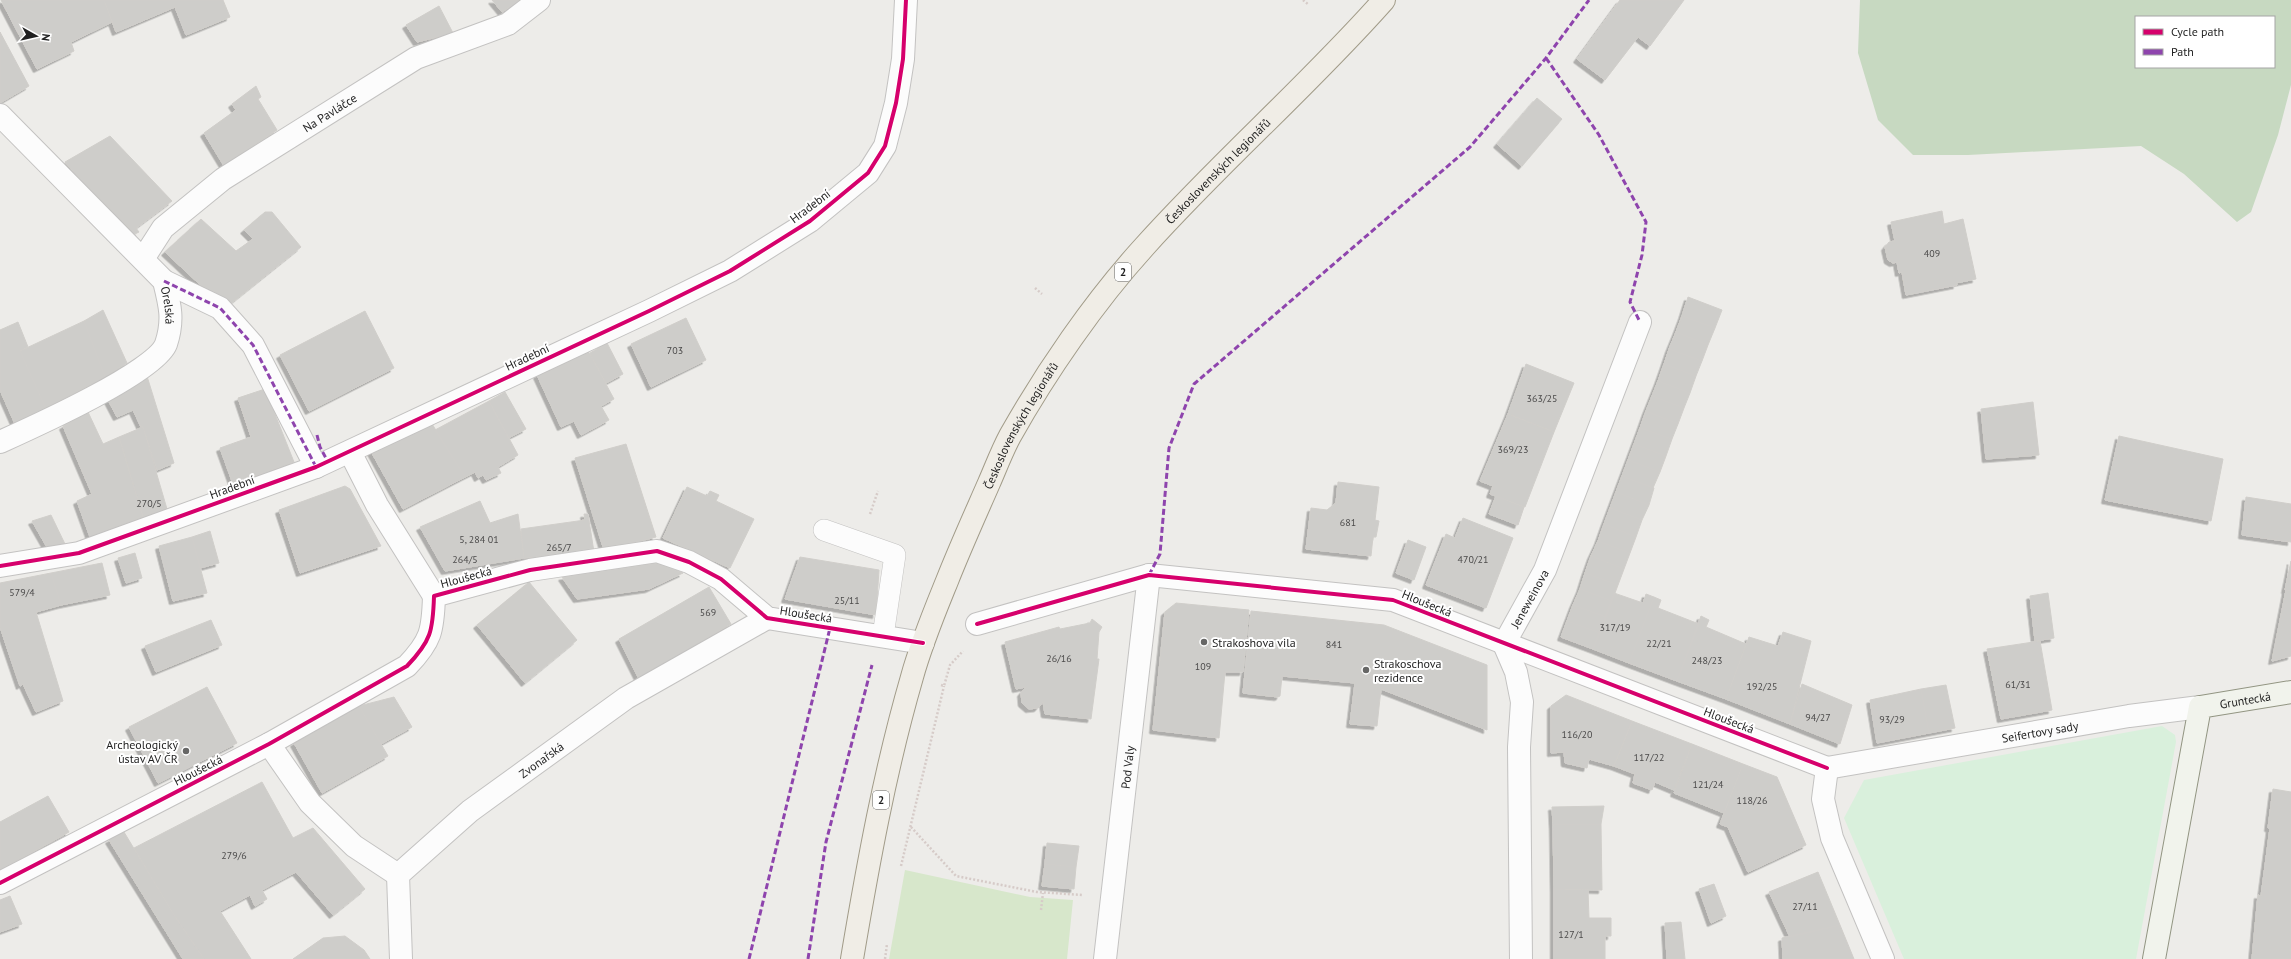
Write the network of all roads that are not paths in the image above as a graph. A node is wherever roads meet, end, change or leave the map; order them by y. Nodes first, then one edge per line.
1 (539, 0) edge
2 (906, 0) edge
3 (1384, 0) edge
4 (0, 115) edge
5 (143, 259) junction
6 (164, 281) junction
7 (1640, 322) dead end
8 (317, 435) dead end
9 (0, 442) edge
10 (350, 452) junction
11 (322, 464) junction
12 (824, 530) dead end
13 (0, 566) edge
14 (1149, 575) junction
15 (434, 596) junction
16 (767, 618) junction
17 (977, 624) dead end
18 (883, 636) junction
19 (923, 643) junction
20 (1504, 644) junction
21 (2291, 692) edge
22 (2200, 707) junction
23 (269, 744) junction
24 (1827, 768) junction
25 (398, 875) junction
26 (0, 883) edge
27 (401, 959) edge
28 (852, 959) edge
29 (1105, 959) edge
30 (1521, 959) edge
31 (1883, 959) edge
32 (2154, 959) edge

1 - 5 street, Na Pavláčce
2 - 10 street, Hradební
3 - 19 main road, Československých legionářů / 2
4 - 5 street, Orelská
5 - 6 street, Orelská
6 - 9 street, Orelská
6 - 11 street
7 - 20 street, Jeneweinova
8 - 11 street
10 - 11 street, Hradební
10 - 15 street, Hloušecká
11 - 13 street, Hradební
12 - 18 lane
14 - 17 street, Hloušecká
14 - 20 street, Hloušecká
14 - 29 street, Pod Valy
15 - 16 street, Hloušecká
15 - 23 street, Hloušecká
16 - 18 street, Hloušecká
16 - 25 street, Zvonařská
18 - 19 street, Hloušecká
19 - 28 main road, Československých legionářů / 2
20 - 24 street, Hloušecká
20 - 30 street
21 - 22 street, Gruntecká
22 - 24 street, Seifertovy sady
22 - 32 street
23 - 25 street
23 - 26 street, Hloušecká
24 - 31 street
25 - 27 street

